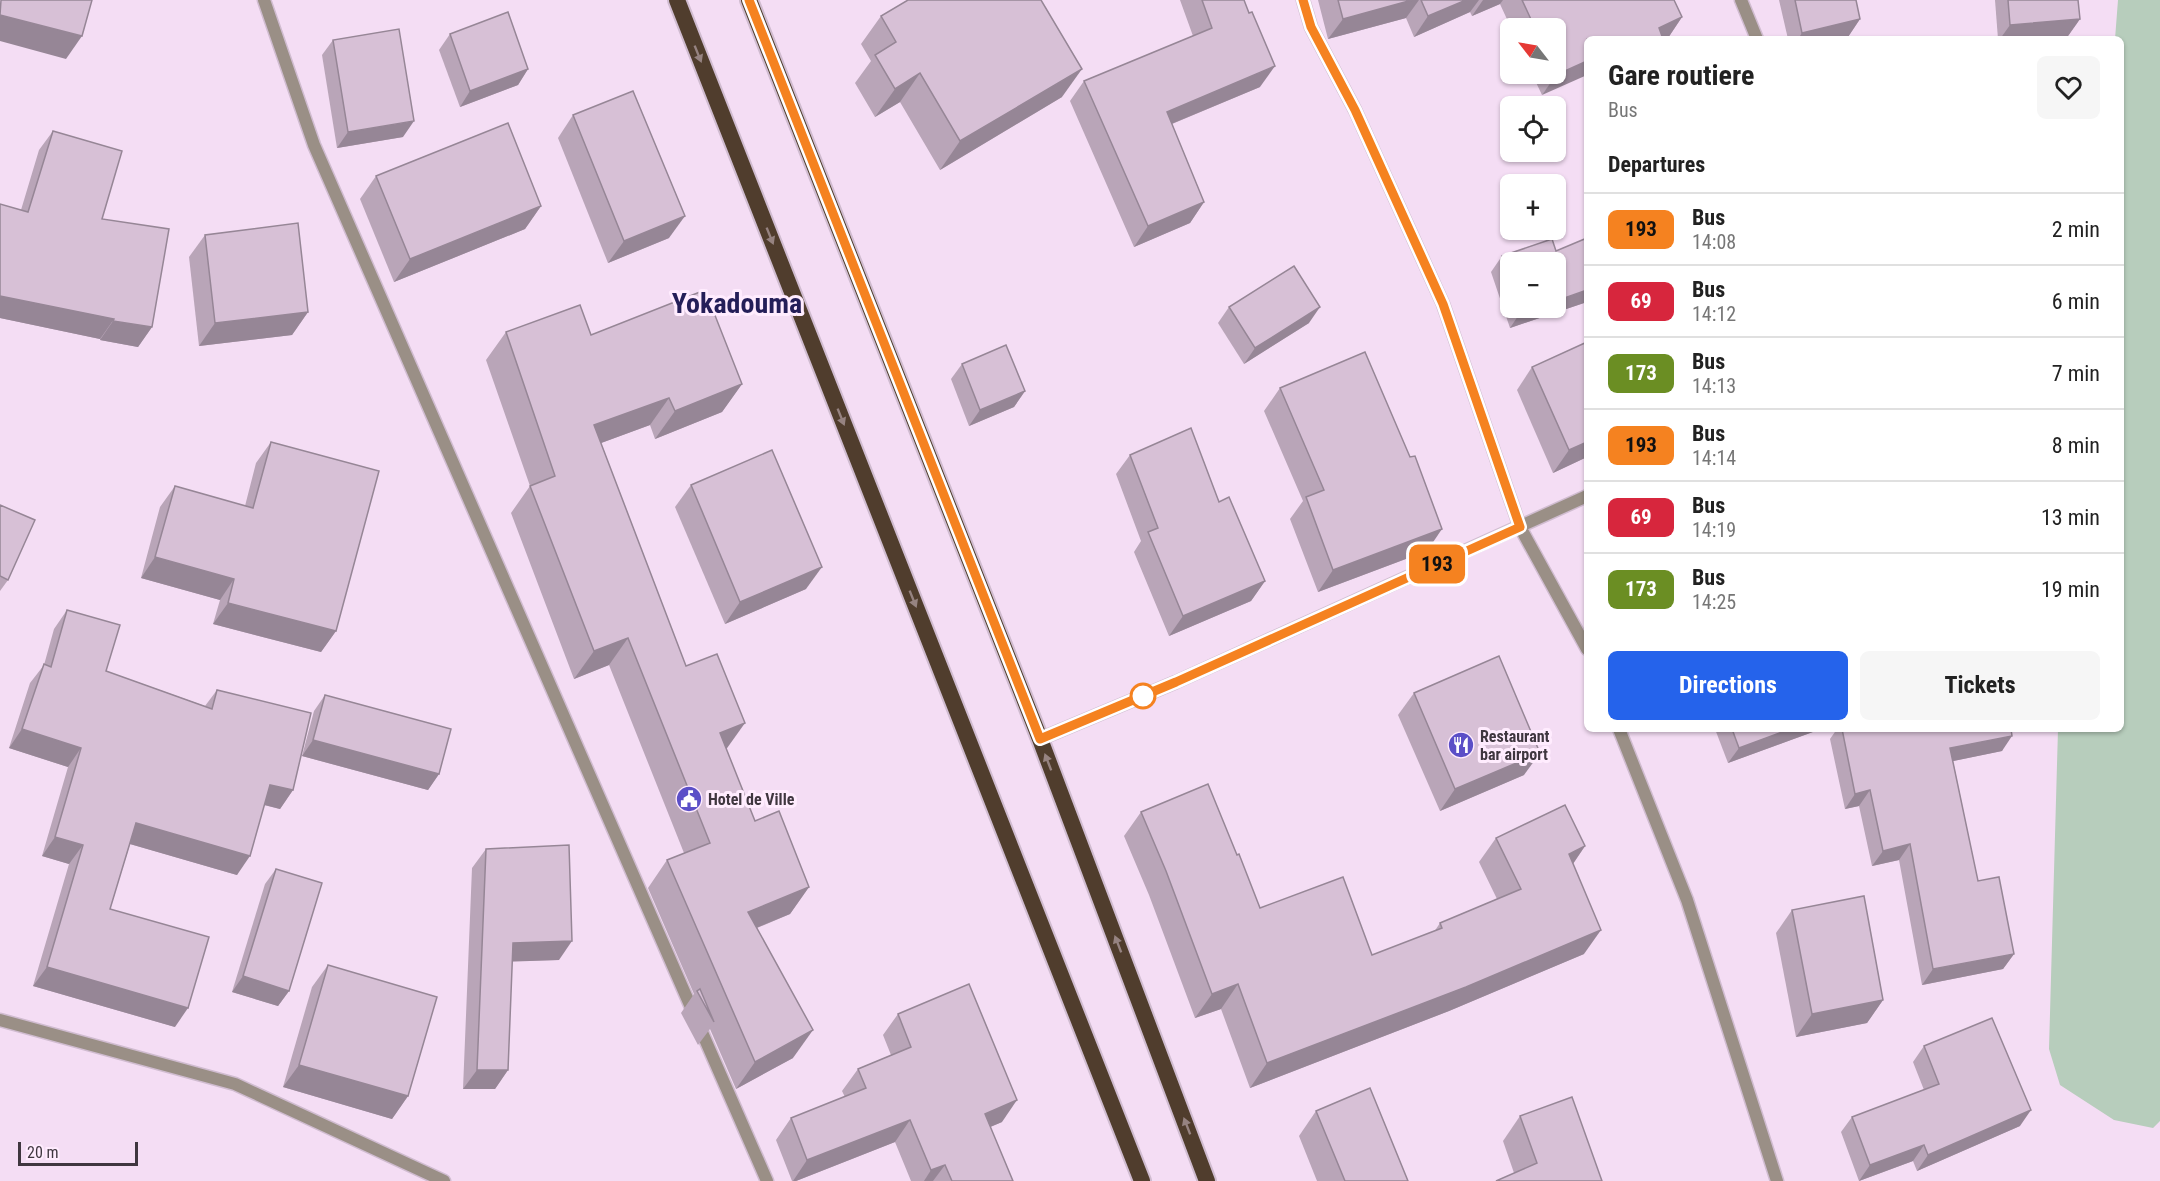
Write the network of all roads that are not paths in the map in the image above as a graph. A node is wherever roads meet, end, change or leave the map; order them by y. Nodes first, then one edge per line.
1 (264, 0) edge
2 (677, 0) edge
3 (749, 0) edge
4 (1303, 0) edge
5 (1741, 0) edge
6 (1756, 36) edge
7 (1584, 497) edge
8 (1520, 527) junction
9 (1584, 644) edge
10 (1620, 732) edge
11 (1040, 739) junction
12 (0, 1020) edge
13 (444, 1181) edge
14 (767, 1181) edge
15 (1142, 1181) edge
16 (1208, 1181) edge
17 (1777, 1181) edge

1 - 14 street
2 -> 15 highway
3 - 11 highway
4 - 8 street
5 - 6 street
7 - 8 street
8 - 9 street
8 - 11 street
10 - 17 street
16 -> 11 highway
12 - 13 street

